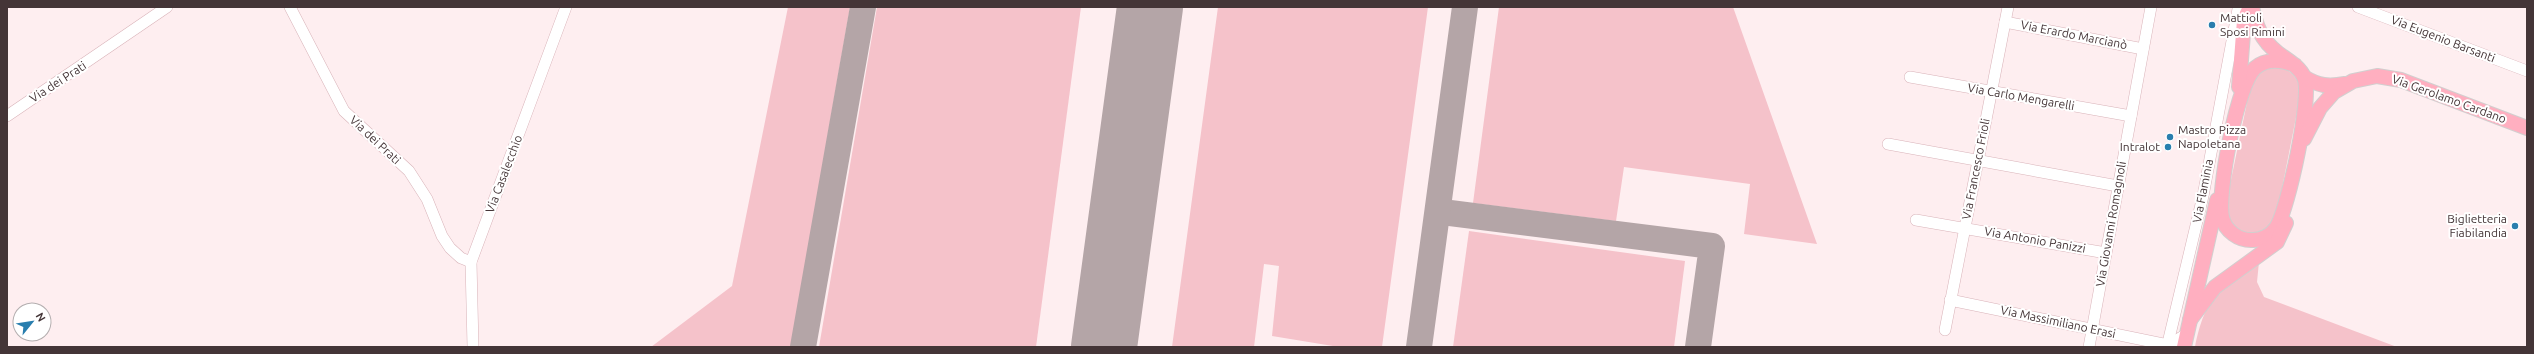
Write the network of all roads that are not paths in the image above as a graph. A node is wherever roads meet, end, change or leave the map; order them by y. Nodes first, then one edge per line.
1 (166, 7) edge
2 (290, 7) edge
3 (566, 7) edge
4 (2008, 7) edge
5 (2151, 7) edge
6 (2358, 7) edge
7 (2243, 12) edge
8 (2005, 22) junction
9 (2143, 48) junction
10 (2294, 65) junction
11 (2527, 71) edge
12 (1910, 77) dead end
13 (2304, 77) junction
14 (2348, 84) junction
15 (1991, 91) junction
16 (2240, 94) junction
17 (7, 116) edge
18 (2131, 116) junction
19 (2527, 128) edge
20 (1888, 144) dead end
21 (2298, 151) junction
22 (1978, 160) junction
23 (2118, 186) junction
24 (2220, 194) junction
25 (2288, 194) junction
26 (1916, 220) dead end
27 (1964, 228) junction
28 (2106, 253) junction
29 (471, 262) junction
30 (1950, 300) junction
31 (2092, 329) junction
32 (1945, 330) dead end
33 (2187, 334) edge
34 (2168, 346) edge
35 (473, 347) edge
36 (2089, 347) edge

1 - 17 street, Via dei Prati
2 - 29 street, Via dei Prati
3 - 29 street, Via Casalecchio
4 - 8 street, Via Francesco Frioli
5 - 9 street, Via Giovanni Romagnoli
6 - 11 street, Via Eugenio Barsanti
7 - 10 main road
7 - 16 main road, Via Flaminia
7 - 34 street, Via Flaminia
8 - 9 street, Via Erardo Marcianò
8 - 15 street, Via Francesco Frioli
9 - 18 street, Via Giovanni Romagnoli
10 - 13 main road
10 - 16 main road, Via Flaminia
12 - 15 street, Via Carlo Mengarelli
13 - 14 main road, Via Gerolamo Cardano
13 - 21 main road, Via Flaminia
14 - 19 main road, Via Gerolamo Cardano
14 - 21 main road, Via Gerolamo Cardano
15 - 18 street, Via Carlo Mengarelli
15 - 22 street, Via Francesco Frioli
16 - 24 main road, Via Flaminia
18 - 23 street, Via Giovanni Romagnoli
20 - 22 street
21 - 25 main road, Via Flaminia
22 - 23 street
22 - 27 street, Via Francesco Frioli
23 - 28 street, Via Giovanni Romagnoli
24 - 25 main road, Via Flaminia
24 - 33 main road, Via Flaminia
25 - 33 main road, Via Flaminia
26 - 27 street, Via Antonio Panizzi
27 - 28 street, Via Antonio Panizzi
27 - 30 street, Via Francesco Frioli
28 - 31 street, Via Giovanni Romagnoli
29 - 35 street, Via Casalecchio
30 - 31 street, Via Massimiliano Erasi
30 - 32 street, Via Francesco Frioli
31 - 34 street, Via Massimiliano Erasi
31 - 36 street, Via Giovanni Romagnoli
33 - 34 street

